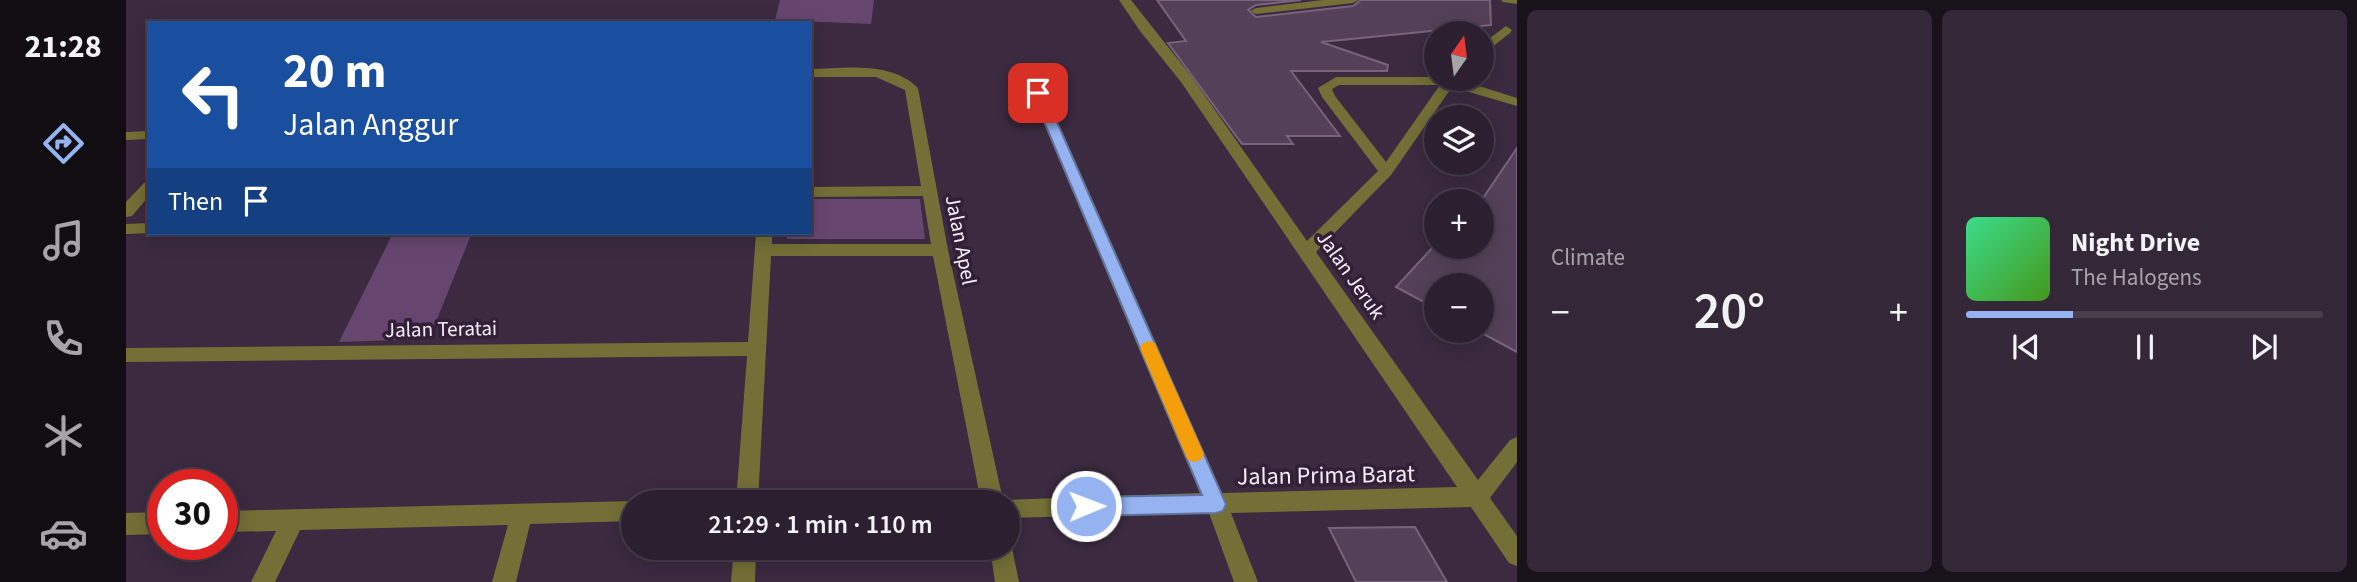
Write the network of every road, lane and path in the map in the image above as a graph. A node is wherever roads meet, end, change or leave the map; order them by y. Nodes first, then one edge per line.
1 (1125, 0) edge
2 (1353, 0) edge
3 (1507, 0) edge
4 (1517, 1) edge
5 (1256, 10) dead end
6 (1506, 30) dead end
7 (1494, 40) edge
8 (812, 73) edge
9 (1424, 80) edge
10 (1441, 91) edge
11 (1483, 91) edge
12 (1038, 93) dead end
13 (1517, 102) edge
14 (147, 135) edge
15 (126, 136) edge
16 (1386, 172) junction
17 (147, 188) edge
18 (929, 191) junction
19 (812, 192) edge
20 (126, 212) edge
21 (147, 228) edge
22 (126, 229) edge
23 (763, 242) edge
24 (940, 250) junction
25 (1306, 252) junction
26 (756, 349) junction
27 (126, 355) edge
28 (1517, 446) edge
29 (748, 490) edge
30 (990, 490) edge
31 (1478, 497) junction
32 (1216, 504) junction
33 (1020, 508) edge
34 (621, 511) edge
35 (522, 513) junction
36 (293, 520) junction
37 (238, 522) edge
38 (147, 523) edge
39 (126, 524) edge
40 (1517, 555) edge
41 (744, 560) edge
42 (1003, 560) edge
43 (262, 582) edge
44 (504, 582) edge
45 (743, 582) edge
46 (1007, 582) edge
47 (1246, 582) edge

1 - 25 street, Jalan Jeruk
2 - 5 street
3 - 4 street
6 - 7 street
8 - 18 street, Jalan Apel
9 - 16 street
10 - 16 street
11 - 13 street
12 - 32 street
14 - 15 street
16 - 25 street
17 - 20 street
18 - 19 street
18 - 24 street, Jalan Apel
21 - 22 street
23 - 24 street
23 - 26 street
24 - 30 street, Jalan Apel
25 - 31 street, Jalan Jeruk
26 - 27 street, Jalan Teratai
26 - 29 street
28 - 31 street
31 - 32 street, Jalan Prima Barat
31 - 40 street, Jalan Jeruk
32 - 33 street, Jalan Prima Barat
32 - 47 street
34 - 35 street
35 - 36 street
35 - 44 street
36 - 37 street
36 - 43 street
38 - 39 street
41 - 45 street
42 - 46 street

